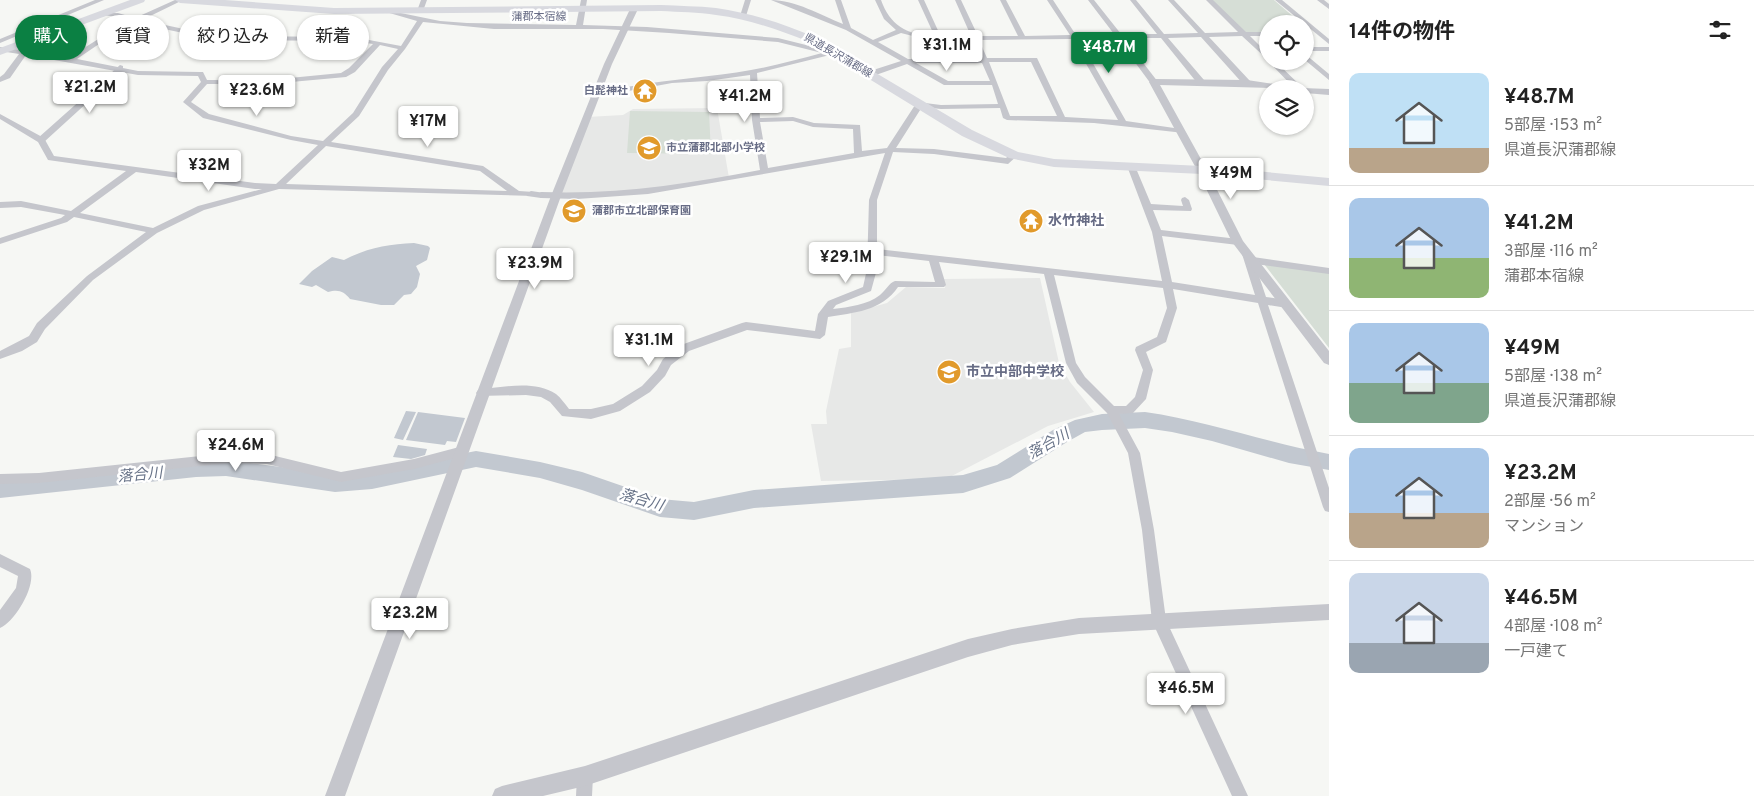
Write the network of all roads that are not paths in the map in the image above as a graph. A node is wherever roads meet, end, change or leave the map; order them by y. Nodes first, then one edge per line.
1 (101, 0) edge
2 (107, 0) edge
3 (116, 0) edge
4 (120, 0) edge
5 (140, 0) edge
6 (146, 0) edge
7 (180, 0) edge
8 (748, 0) edge
9 (774, 0) edge
10 (798, 0) edge
11 (838, 0) edge
12 (878, 0) edge
13 (921, 0) edge
14 (958, 0) edge
15 (1002, 0) edge
16 (1050, 0) edge
17 (1091, 0) edge
18 (1133, 0) edge
19 (1171, 0) edge
20 (1209, 0) edge
21 (1278, 0) edge
22 (1320, 0) edge
23 (245, 3) edge
24 (583, 5) edge
25 (1329, 7) edge
26 (634, 9) junction
27 (800, 9) junction
28 (422, 10) edge
29 (105, 14) junction
30 (118, 15) edge
31 (149, 15) edge
32 (743, 16) junction
33 (579, 27) junction
34 (169, 28) edge
35 (625, 28) junction
36 (848, 29) junction
37 (903, 30) junction
38 (1242, 34) junction
39 (1259, 34) edge
40 (1314, 34) edge
41 (1320, 34) junction
42 (1329, 34) edge
43 (1202, 35) junction
44 (1120, 36) junction
45 (1162, 36) junction
46 (1023, 38) junction
47 (1075, 38) junction
48 (939, 39) junction
49 (974, 39) junction
50 (97, 42) edge
51 (873, 42) junction
52 (1329, 42) edge
53 (378, 43) junction
54 (1, 48) edge
55 (403, 48) junction
56 (1257, 48) edge
57 (1314, 49) edge
58 (1329, 49) edge
59 (15, 50) edge
60 (834, 52) junction
61 (18, 60) edge
62 (985, 60) junction
63 (68, 61) joint
64 (908, 61) junction
65 (1314, 64) edge
66 (120, 68) junction
67 (1280, 70) edge
68 (752, 72) junction
69 (870, 74) junction
70 (1329, 78) edge
71 (0, 80) edge
72 (1290, 80) edge
73 (205, 82) junction
74 (1154, 82) junction
75 (1201, 82) junction
76 (995, 83) junction
77 (1246, 83) junction
78 (1259, 84) edge
79 (599, 89) junction
80 (1314, 91) edge
81 (1329, 92) edge
82 (920, 104) junction
83 (1003, 106) junction
84 (0, 116) edge
85 (1062, 118) junction
86 (756, 120) junction
87 (1123, 122) junction
88 (1181, 131) junction
89 (42, 140) junction
90 (324, 143) junction
91 (890, 150) junction
92 (1014, 155) junction
93 (858, 156) junction
94 (1131, 166) junction
95 (133, 170) junction
96 (1202, 170) junction
97 (764, 171) junction
98 (1329, 182) edge
99 (278, 187) junction
100 (516, 194) junction
101 (556, 196) junction
102 (1185, 200) dead end
103 (0, 206) edge
104 (1147, 207) junction
105 (74, 213) junction
106 (154, 231) junction
107 (1157, 232) junction
108 (0, 240) edge
109 (1238, 242) junction
110 (871, 251) junction
111 (933, 257) junction
112 (1249, 257) junction
113 (1329, 270) edge
114 (1048, 271) junction
115 (1168, 285) junction
116 (1263, 301) junction
117 (1287, 304) junction
118 (823, 314) junction
119 (0, 355) edge
120 (1329, 360) edge
121 (482, 394) junction
122 (1112, 411) junction
123 (462, 452) junction
124 (0, 479) edge
125 (1329, 507) edge
126 (0, 560) edge
127 (1329, 612) edge
128 (0, 621) edge
129 (1159, 621) junction
130 (585, 776) junction
131 (335, 796) edge
132 (502, 796) edge
133 (584, 796) edge
134 (1240, 796) edge

1 - 54 street
2 - 54 highway
3 - 54 main road
4 - 54 main road
5 - 54 highway
6 - 29 street
7 - 23 main road, 県道長沢蒲郡線
7 - 31 street
8 - 32 street
9 - 27 street
10 - 27 street
11 - 36 street
12 - 37 street
13 - 48 street
14 - 49 street
15 - 46 street
16 - 47 street
17 - 44 street
18 - 45 street
19 - 43 street
20 - 38 street
21 - 41 street
22 - 25 street
23 - 28 main road, 県道長沢蒲郡線
24 - 26 main road, 県道長沢蒲郡線
24 - 28 main road, 県道長沢蒲郡線
24 - 33 street
26 - 32 main road, 県道長沢蒲郡線
26 - 35 street
27 - 36 street
28 - 33 street, 蒲郡本宿線
28 - 55 street
29 - 30 street
29 - 54 street
32 - 60 main road, 県道長沢蒲郡線
33 - 35 street, 蒲郡本宿線
34 - 53 street
35 - 60 street, 蒲郡本宿線
35 - 79 street
36 - 51 street
37 - 48 street
37 - 51 street
38 - 39 street
38 - 43 street
38 - 56 street
40 - 41 street
41 - 42 street
41 - 52 street
43 - 45 street
43 - 77 street
44 - 45 street
44 - 47 street
44 - 74 street
45 - 75 street
46 - 47 street
46 - 49 street
47 - 87 street
48 - 49 street
49 - 62 street
50 - 63 street
51 - 64 street
53 - 55 street
53 - 73 street
54 - 59 street
55 - 90 street
57 - 58 street
60 - 68 street
60 - 69 main road, 県道長沢蒲郡線
61 - 71 street
62 - 64 street
62 - 76 street
62 - 85 street
63 - 66 street
64 - 69 street
64 - 76 street
65 - 70 street
66 - 73 street
66 - 89 street
67 - 72 street
68 - 79 street
68 - 86 street
69 - 82 main road, 県道長沢蒲郡線
73 - 90 street
74 - 75 street
74 - 88 street
75 - 77 street
76 - 83 street
77 - 78 street
79 - 101 street
80 - 81 street
82 - 83 street
82 - 91 street
82 - 92 main road, 県道長沢蒲郡線
83 - 85 street
84 - 89 street
85 - 87 street
86 - 93 street
86 - 97 street
87 - 88 street
88 - 96 street
89 - 95 street
90 - 99 street
90 - 100 street
91 - 92 street
91 - 93 street
91 - 110 street
92 - 94 main road, 県道長沢蒲郡線
93 - 97 street
94 - 96 main road, 県道長沢蒲郡線
94 - 104 street
95 - 99 street
95 - 105 street
96 - 98 main road, 県道長沢蒲郡線
96 - 109 street
97 - 101 street
99 - 100 street
99 - 106 street
100 - 101 street
101 - 121 street
102 - 104 street
103 - 105 street
104 - 107 street
105 - 106 street
105 - 108 street
106 - 119 street
107 - 109 street
107 - 115 street
109 - 112 street
110 - 111 street
110 - 118 street
111 - 114 street
111 - 118 street
112 - 113 street
112 - 116 street
112 - 117 street
114 - 115 street
114 - 122 street
115 - 116 street
115 - 122 street
116 - 117 street
116 - 125 street
117 - 120 street
118 - 121 street
121 - 123 street
122 - 129 street
123 - 124 street
123 - 131 street
126 - 128 street
127 - 129 street
129 - 130 street
129 - 134 street
130 - 132 street
130 - 133 street

